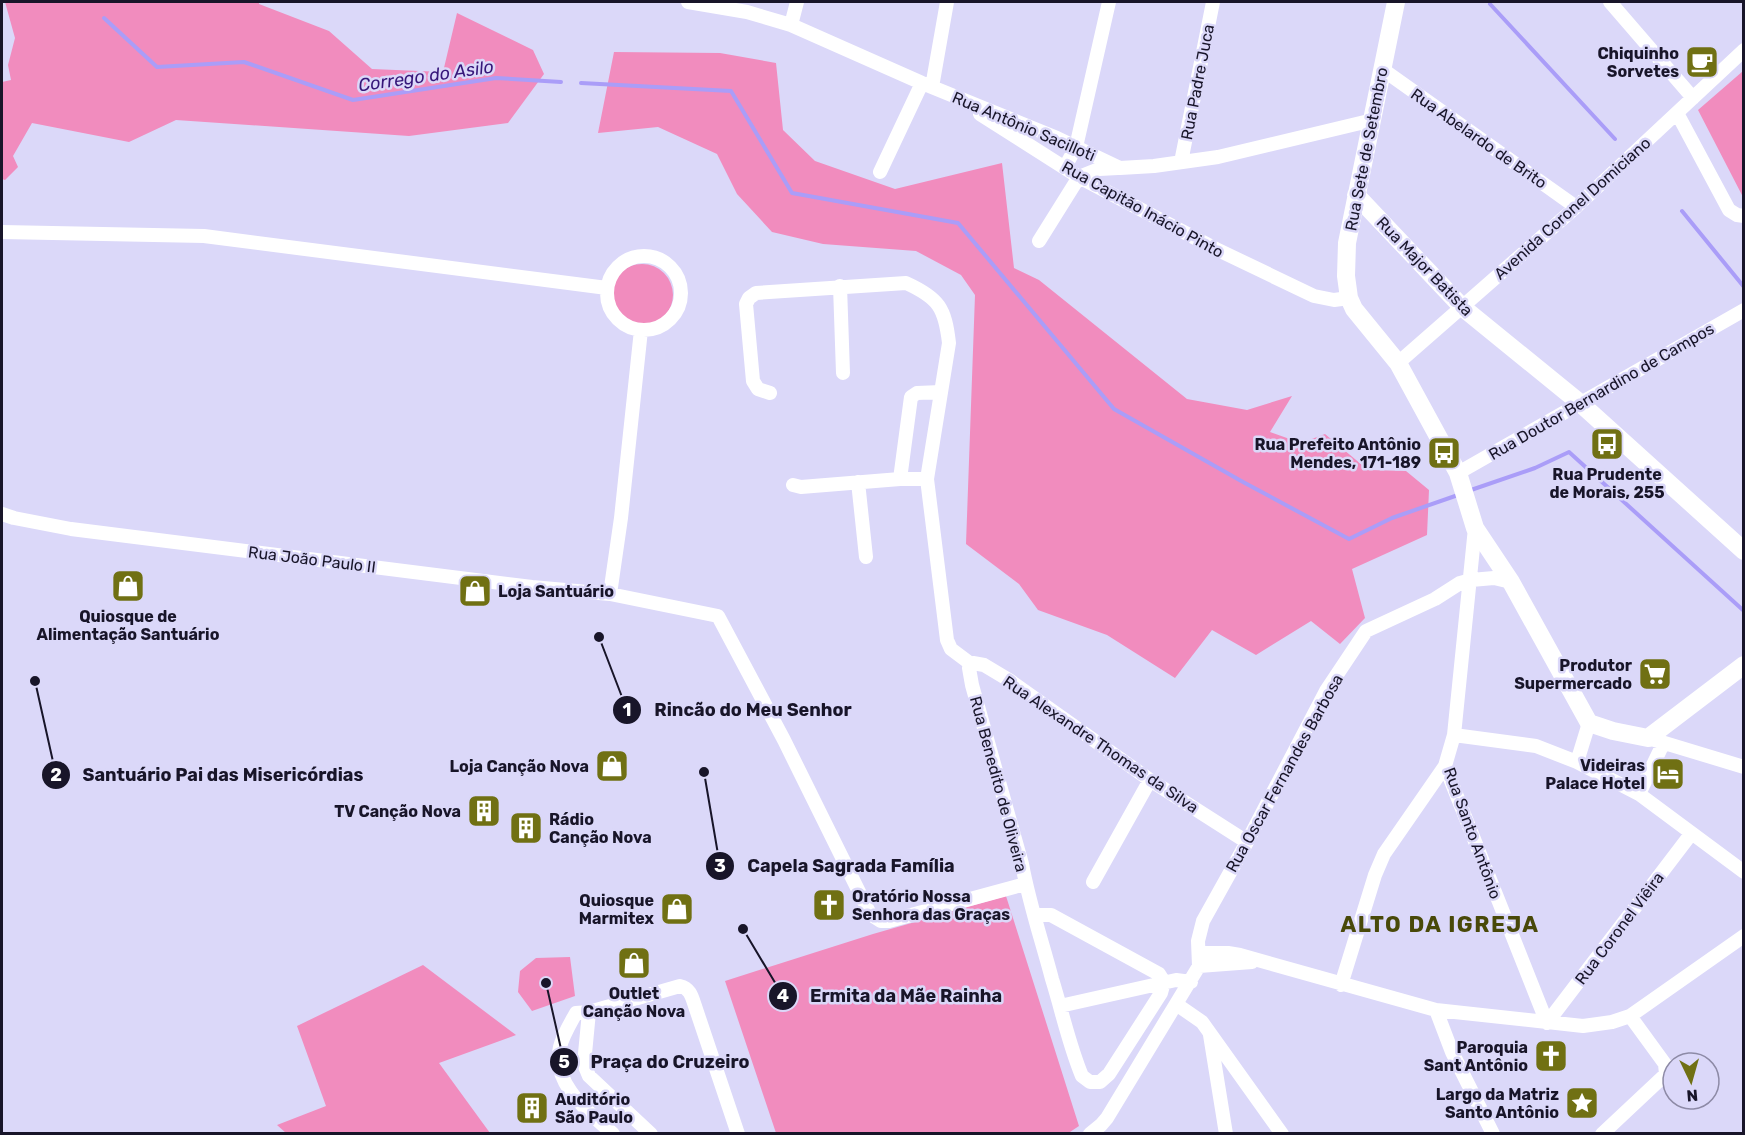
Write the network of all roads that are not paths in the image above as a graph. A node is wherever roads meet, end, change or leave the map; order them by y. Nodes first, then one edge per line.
1 (688, 2) edge
2 (797, 2) edge
3 (947, 2) edge
4 (1109, 2) edge
5 (1213, 2) edge
6 (1396, 2) edge
7 (1610, 2) edge
8 (791, 25) junction
9 (1743, 50) edge
10 (1382, 69) junction
11 (927, 85) junction
12 (948, 93) junction
13 (1693, 98) junction
14 (1677, 113) junction
15 (1373, 120) junction
16 (1076, 147) junction
17 (1181, 162) junction
18 (1065, 167) junction
19 (1120, 168) junction
20 (880, 172) dead end
21 (1079, 177) junction
22 (1356, 195) junction
23 (1576, 207) junction
24 (1743, 216) edge
25 (2, 232) edge
26 (1039, 241) dead end
27 (840, 286) junction
28 (607, 288) junction
29 (1349, 298) junction
30 (1462, 307) junction
31 (1743, 310) edge
32 (641, 330) junction
33 (1398, 363) junction
34 (843, 373) dead end
35 (941, 392) junction
36 (771, 393) dead end
37 (1580, 403) junction
38 (1458, 473) junction
39 (900, 479) junction
40 (927, 479) junction
41 (858, 482) junction
42 (793, 485) dead end
43 (2, 506) edge
44 (8, 516) edge
45 (1475, 528) junction
46 (1743, 551) edge
47 (866, 557) dead end
48 (1471, 580) junction
49 (1511, 582) junction
50 (610, 594) junction
51 (971, 664) junction
52 (1743, 665) edge
53 (1589, 723) junction
54 (1454, 735) junction
55 (1656, 741) junction
56 (1577, 762) junction
57 (1445, 766) junction
58 (1743, 767) edge
59 (1150, 780) junction
60 (1639, 794) junction
61 (1691, 834) junction
62 (1248, 842) junction
63 (1743, 872) edge
64 (1093, 882) dead end
65 (1025, 884) junction
66 (1034, 915) junction
67 (1743, 936) edge
68 (1199, 959) junction
69 (1164, 982) junction
70 (1191, 982) junction
71 (1341, 985) junction
72 (1176, 1004) junction
73 (1060, 1006) junction
74 (1436, 1010) junction
75 (582, 1013) junction
76 (1630, 1016) junction
77 (1546, 1023) junction
78 (1209, 1030) junction
79 (613, 1134) edge
80 (651, 1134) edge
81 (738, 1134) edge
82 (1090, 1134) edge
83 (1226, 1134) edge
84 (1282, 1134) edge
85 (1493, 1134) edge
86 (1602, 1134) edge

1 - 8 street, Rua Antônio Sacilloti
2 - 8 street
3 - 11 street
4 - 16 street
5 - 17 street, Rua Padre Juca
6 - 10 main road, Rua Sete de Setembro
7 - 13 street
8 - 11 street, Rua Antônio Sacilloti
9 - 13 street, Avenida Coronel Domiciano
10 - 15 main road, Rua Sete de Setembro
10 - 23 street, Rua Abelardo de Brito
11 - 12 street, Rua Antônio Sacilloti
11 - 20 street
12 - 16 street, Rua Antônio Sacilloti
12 - 18 street, Rua Capitão Inácio Pinto
13 - 14 street, Avenida Coronel Domiciano
14 - 23 street, Avenida Coronel Domiciano
14 - 24 street
15 - 17 street, Rua Antônio Sacilloti
15 - 22 main road, Rua Sete de Setembro
16 - 18 street
16 - 19 street, Rua Antônio Sacilloti
17 - 19 street, Rua Antônio Sacilloti
18 - 21 street, Rua Capitão Inácio Pinto
19 - 21 street
21 - 26 street
21 - 29 street, Rua Capitão Inácio Pinto
22 - 29 main road, Rua Sete de Setembro
22 - 30 main road, Rua Major Batista
23 - 30 street, Avenida Coronel Domiciano
25 - 28 street
27 - 34 street
27 - 35 street
27 - 36 street
28 - 32 street
28 - 32 street
29 - 33 main road
30 - 33 street, Avenida Coronel Domiciano
30 - 37 main road, Rua Major Batista
31 - 37 street, Rua Doutor Bernardino de Campos
32 - 50 street
33 - 38 main road
35 - 39 street
35 - 40 street
37 - 38 street, Rua Doutor Bernardino de Campos
37 - 46 main road, Rua Major Batista
38 - 45 main road
39 - 40 street
39 - 41 street
40 - 51 street
41 - 42 street
41 - 47 street
43 - 44 street, Rua João Paulo II
44 - 50 street, Rua João Paulo II
45 - 48 street, Rua Santo Antônio
45 - 49 main road
48 - 49 street, Rua Oscar Fernandes Barbosa
48 - 54 street, Rua Santo Antônio
48 - 62 street, Rua Oscar Fernandes Barbosa
49 - 53 main road
50 - 65 street, Rua João Paulo II
51 - 59 street, Rua Alexandre Thomas da Silva
51 - 65 street, Rua Benedito de Oliveira
52 - 55 main road
53 - 55 main road
53 - 56 street
54 - 56 street
54 - 57 street, Rua Santo Antônio
55 - 58 street
55 - 60 street
56 - 60 street
57 - 71 street
57 - 77 street, Rua Santo Antônio
59 - 62 street, Rua Alexandre Thomas da Silva
59 - 64 street
60 - 61 street
61 - 63 street
61 - 77 street, Rua Coronel Viêira
62 - 68 street, Rua Oscar Fernandes Barbosa
65 - 66 street, Rua Benedito de Oliveira
66 - 69 street
66 - 73 street, Rua Benedito de Oliveira
67 - 76 street
68 - 70 street, Rua Oscar Fernandes Barbosa
68 - 71 street
69 - 70 street
69 - 73 street
69 - 73 street, Rua Benedito de Oliveira
70 - 72 street, Rua Oscar Fernandes Barbosa
71 - 74 street
72 - 78 street
72 - 82 street, Rua Oscar Fernandes Barbosa
74 - 77 street
74 - 85 street
75 - 79 street
75 - 80 street
75 - 81 street
76 - 77 street
76 - 86 street
78 - 83 street
78 - 84 street

